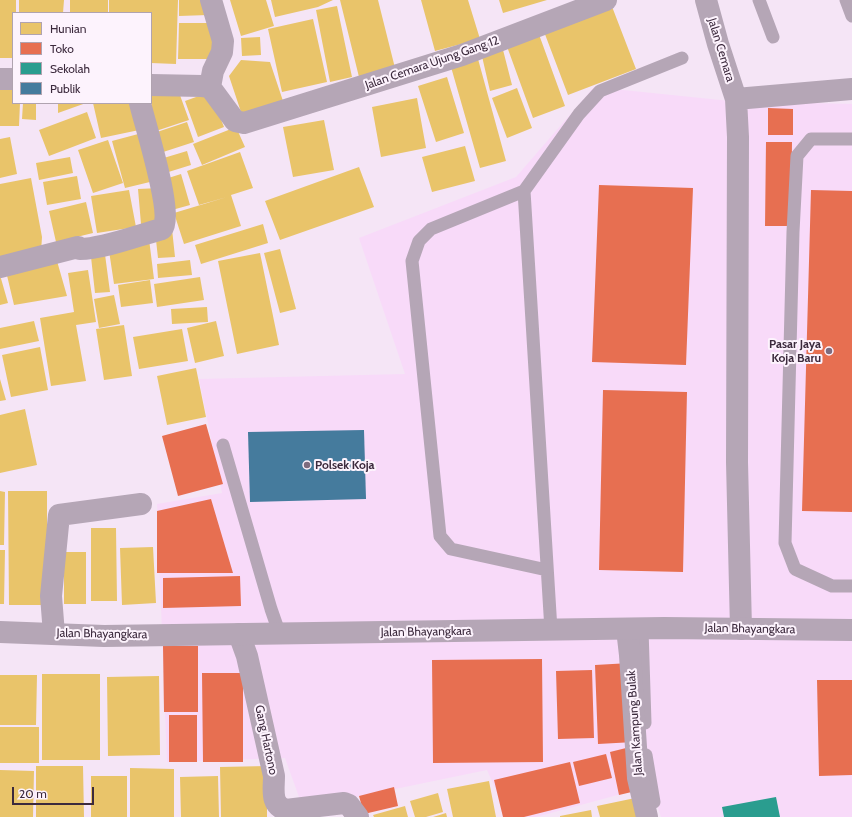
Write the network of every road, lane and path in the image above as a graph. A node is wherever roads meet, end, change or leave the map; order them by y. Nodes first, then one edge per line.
1 (211, 0) edge
2 (606, 0) edge
3 (706, 0) edge
4 (759, 0) edge
5 (846, 0) edge
6 (852, 16) edge
7 (773, 37) dead end
8 (682, 58) dead end
9 (0, 79) edge
10 (12, 79) edge
11 (152, 85) edge
12 (210, 88) junction
13 (852, 89) edge
14 (736, 99) junction
15 (140, 104) edge
16 (852, 139) edge
17 (524, 191) junction
18 (0, 267) edge
19 (222, 445) dead end
20 (141, 504) dead end
21 (547, 570) junction
22 (852, 586) edge
23 (634, 629) junction
24 (741, 629) junction
25 (552, 630) junction
26 (852, 630) edge
27 (0, 632) edge
28 (279, 632) junction
29 (54, 634) junction
30 (239, 634) junction
31 (358, 817) edge
32 (648, 817) edge
33 (656, 817) edge

1 - 12 street
2 - 12 street, Jalan Cemara Ujung Gang 12
3 - 14 street, Jalan Cemara
4 - 7 lane
5 - 6 lane
8 - 17 lane
9 - 10 street
11 - 12 street
13 - 14 street
14 - 24 street, Jalan Cemara
15 - 18 street
16 - 22 lane
17 - 21 lane
17 - 21 lane
19 - 28 lane
20 - 29 street
21 - 25 lane
23 - 24 street, Jalan Bhayangkara
23 - 25 street, Jalan Bhayangkara
23 - 32 street, Jalan Kampung Bulak
23 - 33 lane
24 - 26 street, Jalan Bhayangkara
25 - 28 street, Jalan Bhayangkara
27 - 29 street, Jalan Bhayangkara
28 - 30 street, Jalan Bhayangkara
29 - 30 street, Jalan Bhayangkara
30 - 31 street, Gang Hartono

